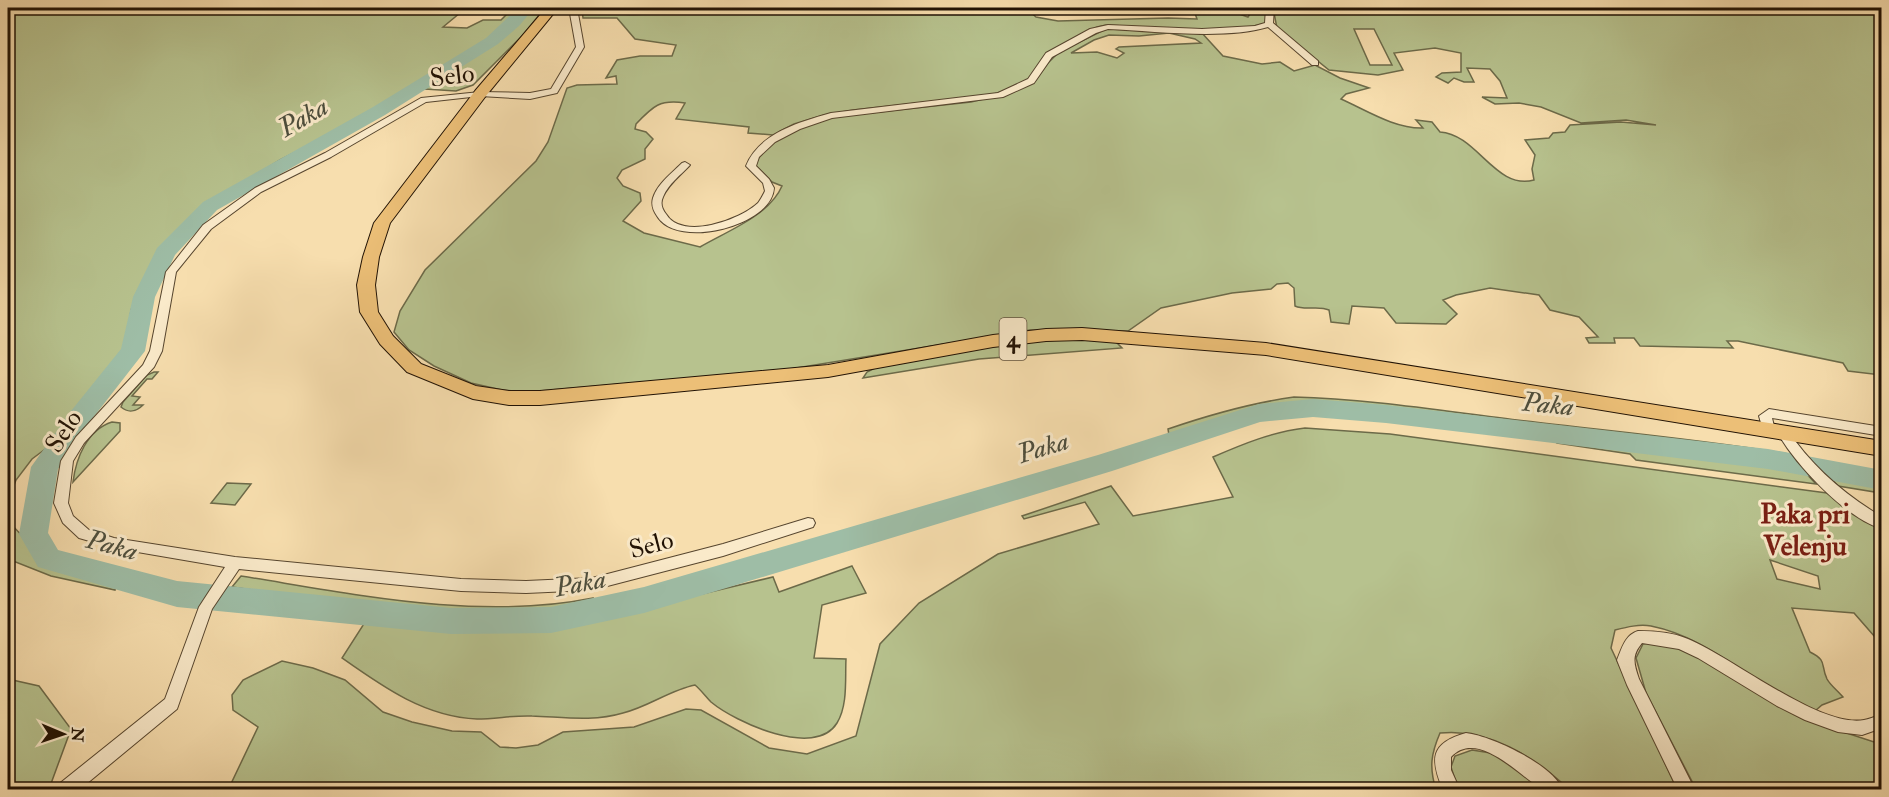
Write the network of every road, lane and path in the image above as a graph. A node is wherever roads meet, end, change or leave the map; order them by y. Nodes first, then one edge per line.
1 (552, 8) edge
2 (573, 8) edge
3 (1270, 8) edge
4 (1269, 24) junction
5 (1315, 63) dead end
6 (480, 94) junction
7 (685, 165) dead end
8 (1776, 431) junction
9 (1881, 432) edge
10 (1881, 449) edge
11 (807, 523) dead end
12 (1881, 524) edge
13 (232, 568) junction
14 (1881, 721) edge
15 (65, 789) edge
16 (1452, 789) edge
17 (1555, 789) edge
18 (1687, 789) edge

1 - 6 main road, 4
2 - 6 street, Selo
3 - 4 street
4 - 5 street
4 - 7 street
6 - 8 main road, 4
6 - 13 street, Selo
8 - 9 street
8 - 10 main road, 4
8 - 12 street
11 - 13 street, Selo
13 - 15 street
14 - 18 street
16 - 17 street

